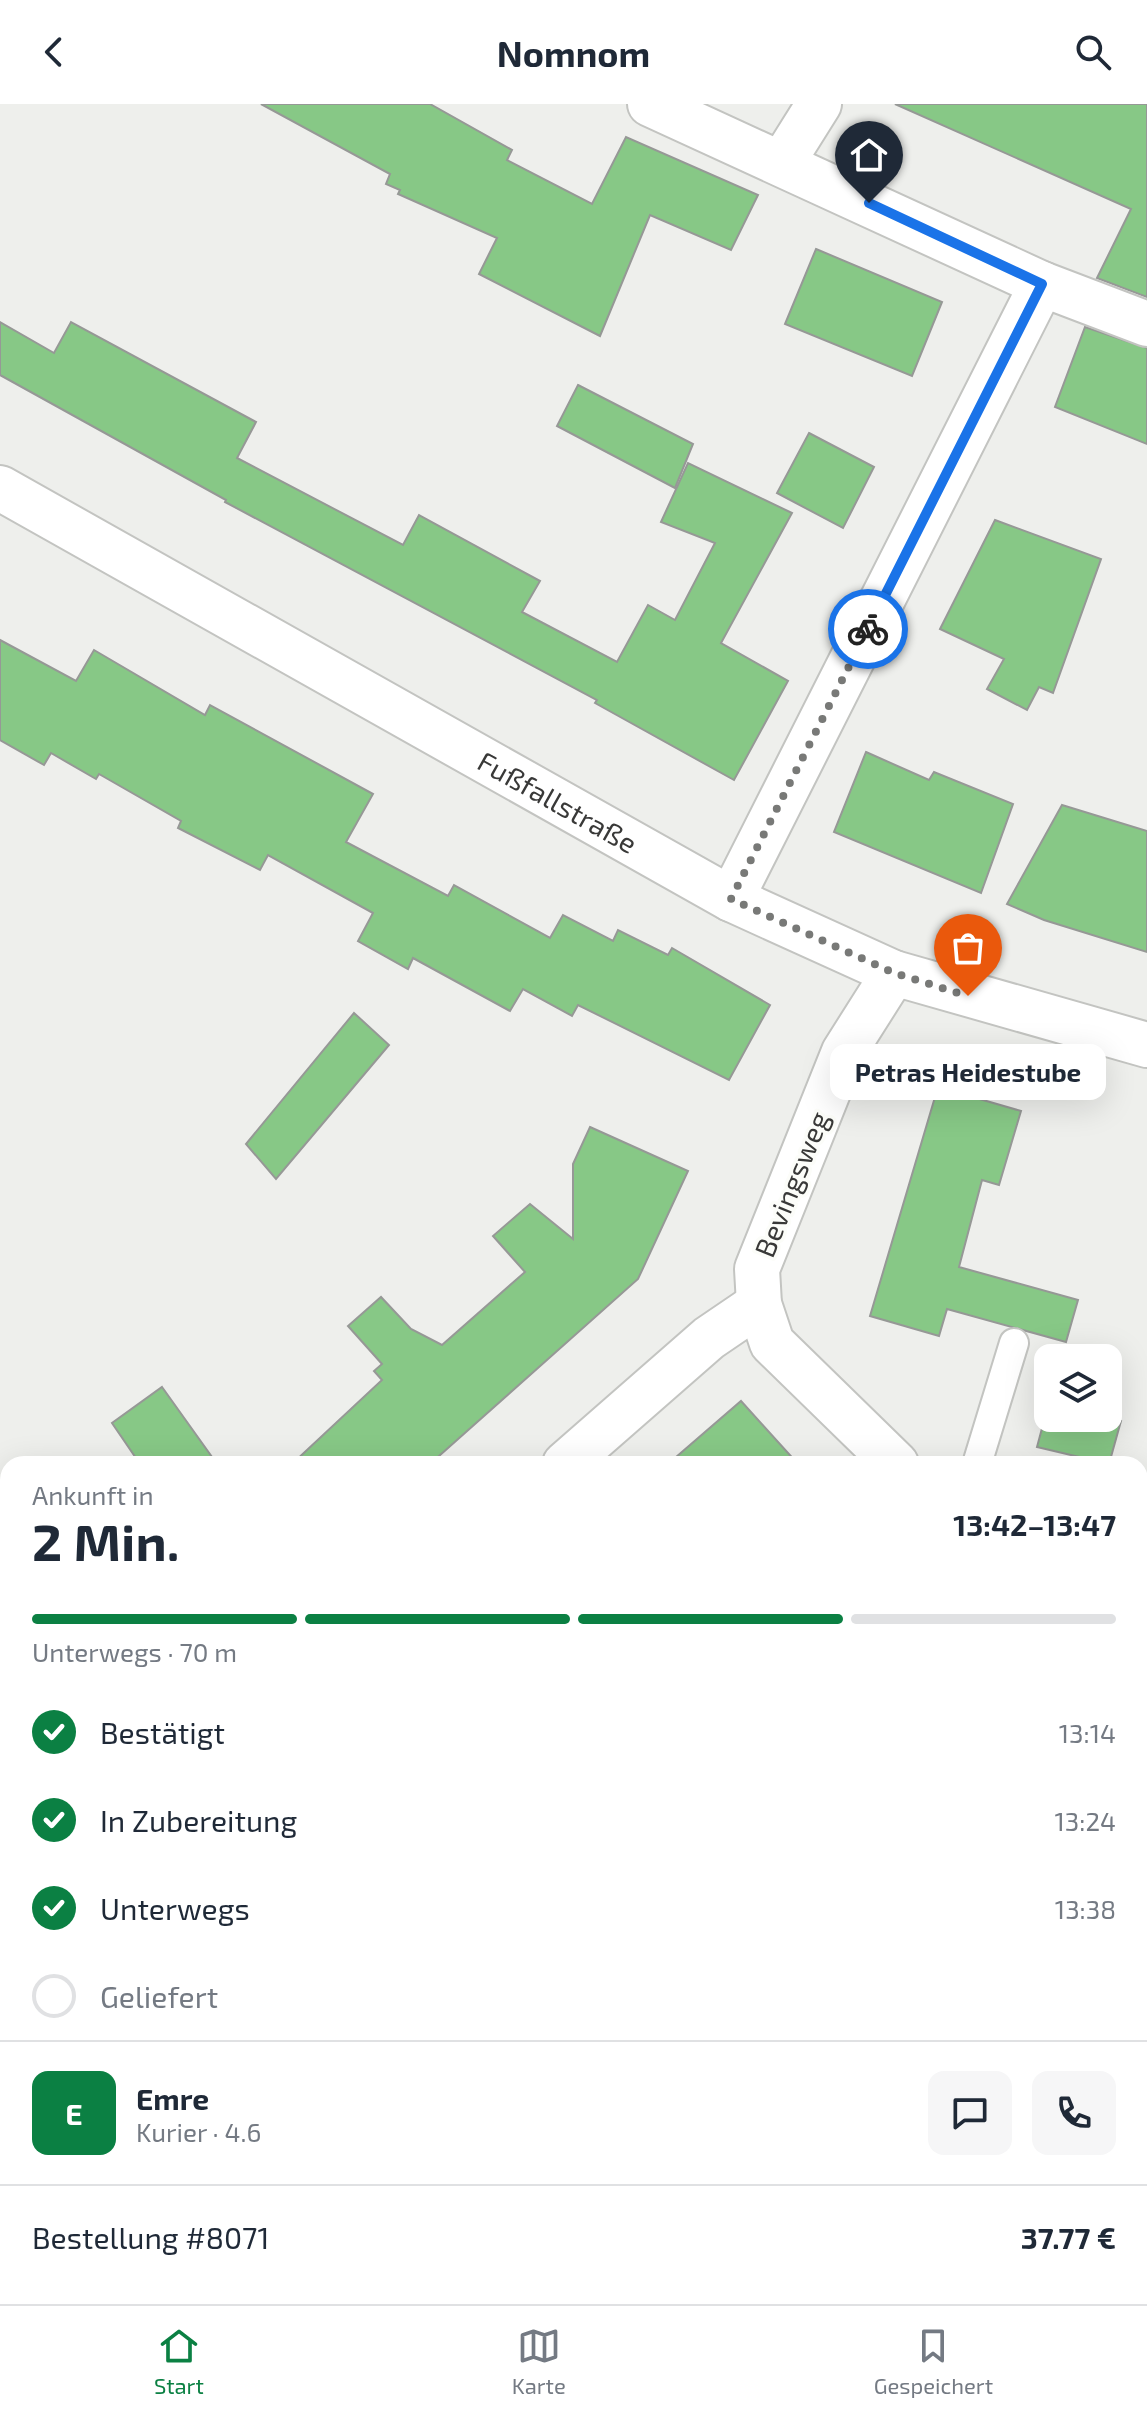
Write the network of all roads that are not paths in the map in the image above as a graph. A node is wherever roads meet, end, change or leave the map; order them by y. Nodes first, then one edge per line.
1 (650, 104) edge
2 (819, 104) edge
3 (782, 163) junction
4 (1042, 284) junction
5 (1147, 324) edge
6 (0, 488) edge
7 (731, 899) junction
8 (894, 973) junction
9 (1147, 1045) edge
10 (759, 1304) junction
11 (1014, 1343) dead end
12 (574, 1456) edge
13 (888, 1456) edge
14 (979, 1456) edge

1 - 3 street
2 - 3 street
3 - 4 street
4 - 5 street
4 - 7 street
6 - 7 street, Fußfallstraße
7 - 8 street, Fußfallstraße
8 - 9 street, Fußfallstraße
8 - 10 street, Bevingsweg
10 - 12 street
10 - 13 street, Bevingsweg
11 - 14 lane

